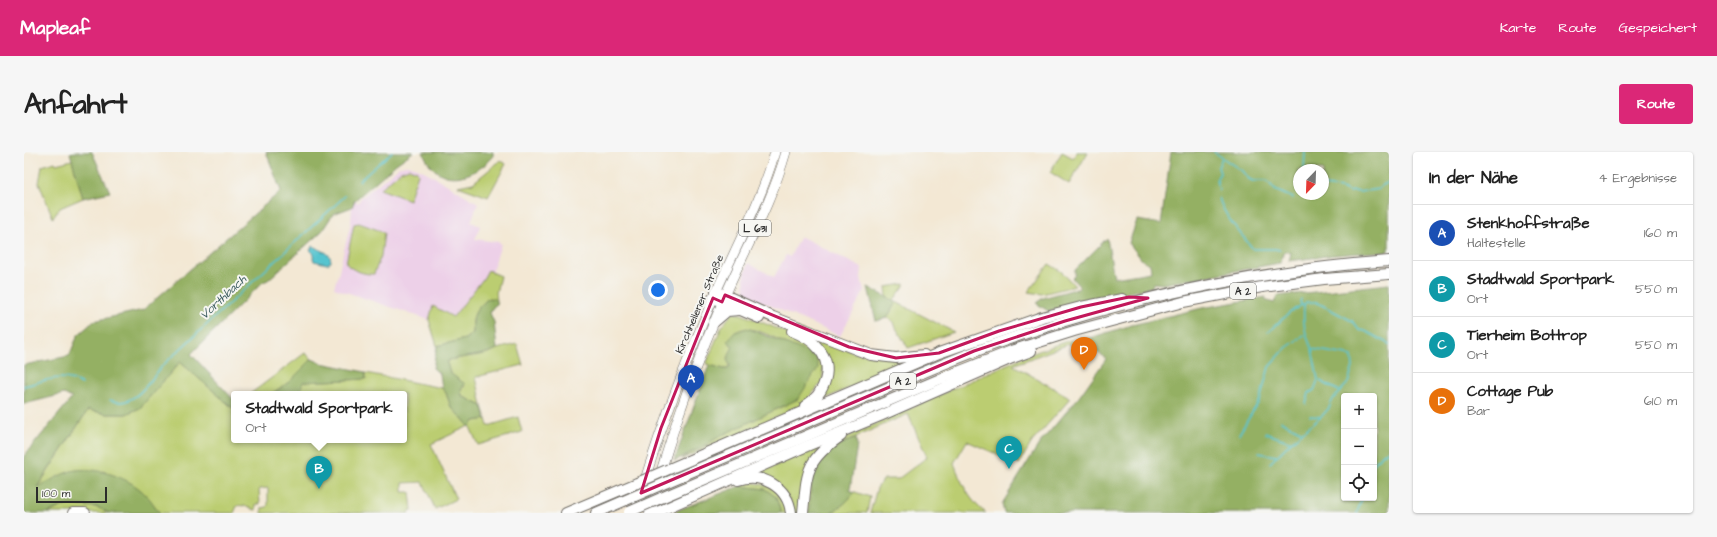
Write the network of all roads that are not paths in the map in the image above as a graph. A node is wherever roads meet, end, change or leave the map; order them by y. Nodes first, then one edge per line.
1 (775, 152) edge
2 (786, 152) edge
3 (1389, 261) edge
4 (1389, 274) edge
5 (719, 297) junction
6 (1148, 298) junction
7 (741, 310) junction
8 (713, 323) junction
9 (1100, 323) junction
10 (939, 353) junction
11 (880, 416) junction
12 (774, 424) junction
13 (655, 455) junction
14 (662, 475) junction
15 (702, 492) junction
16 (73, 513) edge
17 (85, 513) edge
18 (566, 513) edge
19 (596, 513) edge
20 (630, 513) edge
21 (653, 513) edge
22 (791, 513) edge
23 (803, 513) edge

1 - 5 main road, Kirchhellener Straße / L 631
2 - 5 main road, Kirchhellener Straße / L 631
3 - 6 highway, A 2
4 - 9 highway, A 2
5 - 7 highway
5 - 8 main road, Kirchhellener Straße / L 631
5 - 10 highway
5 - 13 main road, Kirchhellener Straße / L 631
6 - 10 highway
6 - 14 highway, A 2
7 - 8 highway
7 - 12 highway
8 - 14 main road, Kirchhellener Straße / L 631
9 - 11 highway
9 - 20 highway, A 2, bridge
10 - 12 highway
11 - 15 highway
11 - 23 highway
12 - 14 highway
13 - 14 main road, Kirchhellener Straße
13 - 20 main road, Kirchhellener Straße / L 631
14 - 18 highway, bridge
14 - 19 highway, A 2, bridge
14 - 21 main road, Kirchhellener Straße / L 631
15 - 21 highway
15 - 22 highway
16 - 17 highway

